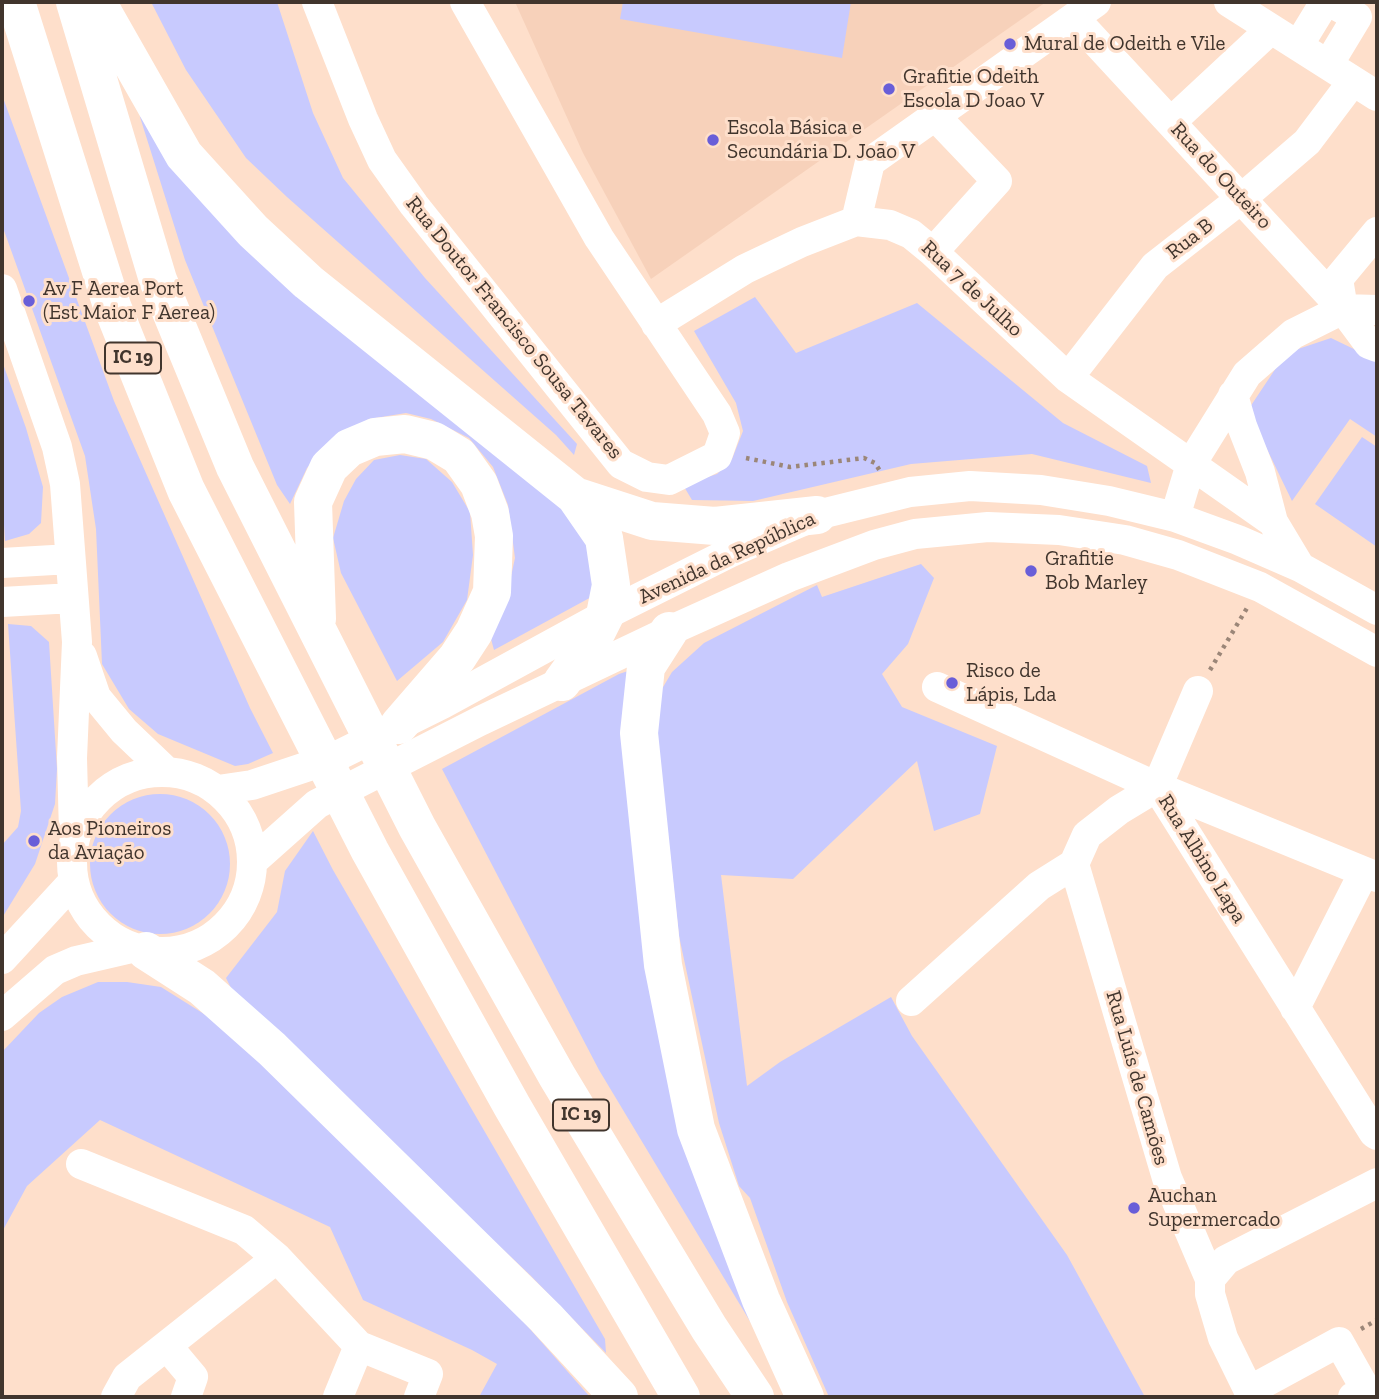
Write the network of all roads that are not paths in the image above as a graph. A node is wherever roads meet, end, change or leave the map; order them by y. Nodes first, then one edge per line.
1 (16, 2) edge
2 (75, 2) edge
3 (97, 2) edge
4 (317, 2) edge
5 (465, 2) edge
6 (1229, 2) edge
7 (1328, 2) edge
8 (1085, 10) edge
9 (1271, 29) junction
10 (1298, 46) junction
11 (1353, 81) edge
12 (935, 116) junction
13 (1171, 122) junction
14 (1242, 198) junction
15 (856, 221) junction
16 (1377, 232) edge
17 (933, 251) junction
18 (2, 289) edge
19 (1343, 309) junction
20 (1377, 310) edge
21 (656, 324) junction
22 (1377, 347) edge
23 (1068, 378) junction
24 (1233, 395) junction
25 (1191, 464) junction
26 (575, 496) junction
27 (817, 515) junction
28 (1175, 517) junction
29 (1273, 522) junction
30 (71, 559) junction
31 (2, 563) edge
32 (1300, 567) junction
33 (73, 598) junction
34 (2, 602) edge
35 (1377, 610) edge
36 (605, 615) junction
37 (669, 631) junction
38 (318, 632) junction
39 (77, 642) junction
40 (1377, 652) edge
41 (562, 682) junction
42 (937, 687) dead end
43 (1198, 691) road end
44 (399, 725) junction
45 (166, 771) junction
46 (1157, 787) junction
47 (218, 790) junction
48 (74, 837) junction
49 (253, 861) junction
50 (1074, 864) junction
51 (1371, 874) edge
52 (73, 882) junction
53 (139, 949) junction
54 (2, 959) edge
55 (911, 1001) dead end
56 (1295, 1008) junction
57 (2, 1016) edge
58 (1377, 1135) edge
59 (81, 1164) dead end
60 (1377, 1183) edge
61 (277, 1258) junction
62 (1210, 1279) junction
63 (167, 1346) junction
64 (359, 1346) junction
65 (1250, 1394) edge
66 (116, 1397) edge
67 (186, 1397) edge
68 (338, 1397) edge
69 (419, 1397) edge
70 (619, 1397) edge
71 (681, 1397) edge
72 (755, 1397) edge
73 (805, 1397) edge
74 (1353, 1397) edge

1 - 71 highway, IC 19
2 - 38 highway, IC 19
3 - 26 highway
4 - 21 street, Rua Doutor Francisco Sousa Tavares
5 - 21 street
6 - 9 street
7 - 10 street
7 - 11 street, Rua B
8 - 12 street
8 - 13 street, Rua do Outeiro
9 - 10 street
9 - 13 street
10 - 11 street
11 - 14 street, Rua B
12 - 15 street
12 - 17 street
13 - 14 street, Rua do Outeiro
14 - 19 street, Rua do Outeiro
14 - 23 street, Rua B
15 - 17 street, Rua 7 de Julho
15 - 21 street, Rua 7 de Julho
16 - 19 street
17 - 23 street, Rua 7 de Julho
18 - 30 street
19 - 20 street
19 - 22 street, Rua do Outeiro
19 - 24 street
23 - 25 street, Rua 7 de Julho
24 - 25 street
24 - 29 street
25 - 28 street
25 - 29 street, Rua 7 de Julho
26 - 27 highway
26 - 36 highway
27 - 28 street, Avenida da República
27 - 36 street, Avenida da República
28 - 32 street, Avenida da República
29 - 32 street
30 - 31 street
30 - 33 street
32 - 35 street, Avenida da República
33 - 34 street
33 - 39 street
36 - 41 highway
36 - 44 street, Avenida da República
37 - 40 street, Avenida da República
37 - 41 street, Avenida da República
37 - 73 highway
38 - 44 highway
38 - 72 highway, IC 19
39 - 45 street
39 - 48 street
41 - 49 street, Avenida da República
42 - 46 street, Rua Albino Lapa
43 - 46 street
44 - 47 street, Avenida da República
45 - 47 street
45 - 48 street
46 - 50 street
46 - 51 street
46 - 56 street, Rua Albino Lapa
47 - 49 street
48 - 52 street
49 - 53 street
50 - 55 street
50 - 62 street, Rua Luís de Camões
51 - 56 street
52 - 53 street
52 - 54 street
53 - 57 street
53 - 70 highway
56 - 58 street, Rua Albino Lapa
59 - 61 street
60 - 62 street
61 - 63 street
61 - 64 street
62 - 65 street, Rua Luís de Camões
63 - 66 street
63 - 67 street
64 - 68 street
64 - 69 street
65 - 74 street

